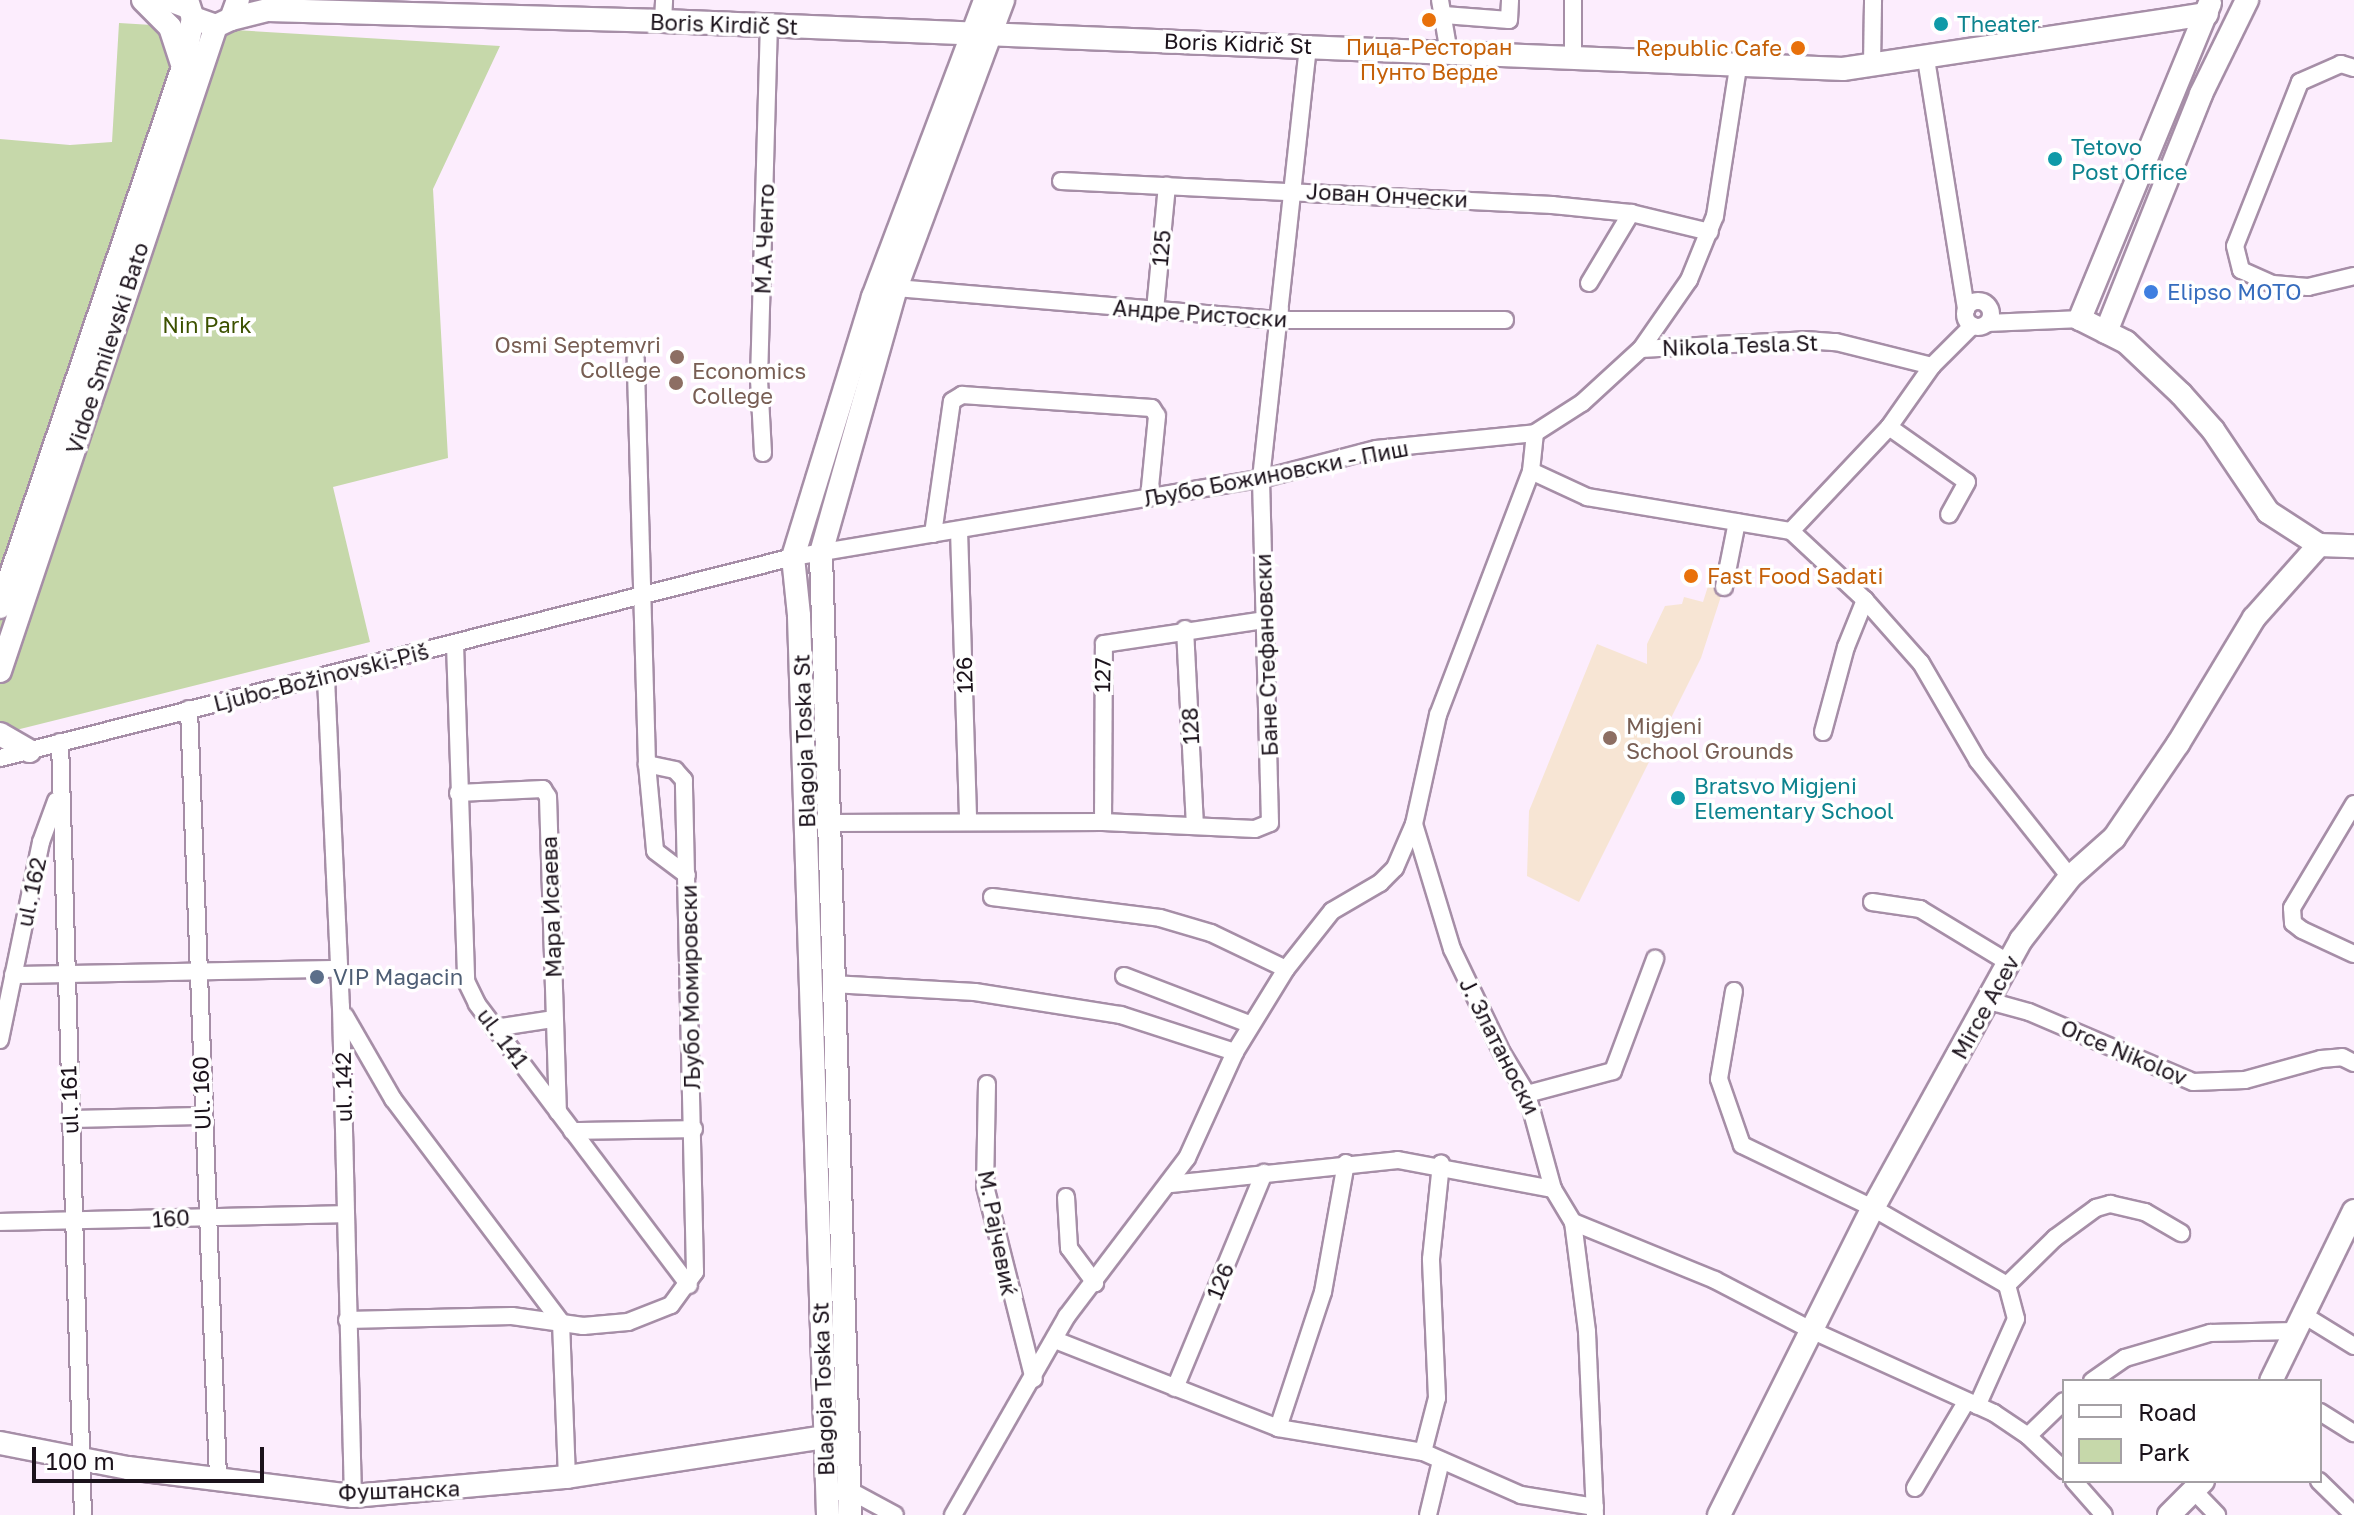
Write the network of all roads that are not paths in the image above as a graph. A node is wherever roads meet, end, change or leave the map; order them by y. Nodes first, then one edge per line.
1 (143, 0) edge
2 (161, 0) edge
3 (985, 0) edge
4 (1003, 0) edge
5 (1510, 0) edge
6 (1573, 0) edge
7 (2247, 0) edge
8 (1873, 4) edge
9 (259, 5) edge
10 (1442, 7) edge
11 (2209, 7) edge
12 (190, 9) edge
13 (663, 10) edge
14 (228, 15) edge
15 (769, 25) junction
16 (978, 34) junction
17 (1308, 45) junction
18 (1449, 53) junction
19 (1573, 57) junction
20 (1926, 59) junction
21 (1872, 66) junction
22 (183, 67) junction
23 (1738, 68) junction
24 (2354, 68) edge
25 (2152, 136) junction
26 (2179, 149) junction
27 (1061, 181) dead end
28 (1167, 186) junction
29 (1295, 190) junction
30 (1631, 213) junction
31 (1710, 232) junction
32 (2354, 276) edge
33 (1589, 283) dead end
34 (896, 288) junction
35 (1155, 310) junction
36 (1980, 314) junction
37 (2080, 319) junction
38 (1275, 320) junction
39 (1505, 320) dead end
40 (2106, 332) junction
41 (1641, 349) junction
42 (636, 359) dead end
43 (1932, 366) junction
44 (1889, 427) junction
45 (1535, 433) junction
46 (763, 453) dead end
47 (1531, 471) junction
48 (1261, 479) junction
49 (1149, 498) junction
50 (1949, 514) dead end
51 (1737, 522) junction
52 (959, 530) junction
53 (1791, 531) junction
54 (933, 534) junction
55 (2319, 545) junction
56 (2354, 546) edge
57 (821, 553) junction
58 (793, 557) junction
59 (1724, 587) dead end
60 (643, 595) junction
61 (1865, 600) junction
62 (0, 607) edge
63 (1264, 620) junction
64 (1185, 629) junction
65 (455, 644) junction
66 (0, 671) edge
67 (326, 678) junction
68 (189, 709) junction
69 (1823, 732) dead end
70 (0, 734) edge
71 (60, 742) junction
72 (30, 751) junction
73 (0, 758) edge
74 (647, 764) junction
75 (59, 793) junction
76 (458, 793) junction
77 (2354, 804) edge
78 (968, 821) junction
79 (1103, 822) junction
80 (828, 823) junction
81 (1195, 824) junction
82 (1414, 824) junction
83 (687, 875) junction
84 (2070, 877) junction
85 (992, 897) dead end
86 (1872, 902) dead end
87 (2354, 954) edge
88 (1655, 959) dead end
89 (2009, 963) junction
90 (196, 969) junction
91 (337, 969) junction
92 (1286, 969) junction
93 (65, 973) junction
94 (13, 975) junction
95 (1124, 976) dead end
96 (832, 984) junction
97 (1734, 991) dead end
98 (1989, 1001) junction
99 (341, 1007) junction
100 (554, 1019) junction
101 (1249, 1024) junction
102 (495, 1028) junction
103 (0, 1040) edge
104 (1235, 1052) junction
105 (2354, 1063) edge
106 (987, 1084) dead end
107 (1527, 1094) junction
108 (558, 1112) junction
109 (201, 1116) junction
110 (70, 1119) junction
111 (694, 1129) junction
112 (572, 1131) junction
113 (1346, 1163) junction
114 (1441, 1164) junction
115 (1264, 1173) junction
116 (1171, 1184) junction
117 (1553, 1189) junction
118 (1066, 1197) dead end
119 (1873, 1208) junction
120 (2354, 1211) edge
121 (343, 1214) junction
122 (205, 1215) junction
123 (0, 1222) edge
124 (1573, 1222) junction
125 (74, 1224) junction
126 (2181, 1233) dead end
127 (1095, 1283) junction
128 (689, 1285) junction
129 (2007, 1285) junction
130 (347, 1320) junction
131 (561, 1322) junction
132 (2298, 1322) junction
133 (1811, 1330) junction
134 (1055, 1340) junction
135 (2354, 1346) edge
136 (1034, 1379) junction
137 (2095, 1379) edge
138 (2272, 1379) edge
139 (1175, 1388) junction
140 (2062, 1403) edge
141 (1972, 1404) junction
142 (2322, 1413) edge
143 (1278, 1428) junction
144 (846, 1433) junction
145 (2354, 1433) edge
146 (2028, 1436) junction
147 (822, 1438) junction
148 (0, 1443) edge
149 (1423, 1452) junction
150 (80, 1458) junction
151 (1441, 1461) junction
152 (2062, 1468) edge
153 (218, 1477) junction
154 (567, 1477) junction
155 (2076, 1483) edge
156 (2321, 1483) edge
157 (2199, 1486) edge
158 (1915, 1488) dead end
159 (849, 1490) junction
160 (353, 1496) junction
161 (1595, 1511) edge
162 (83, 1515) edge
163 (828, 1515) edge
164 (850, 1515) edge
165 (895, 1515) edge
166 (953, 1515) edge
167 (1428, 1515) edge
168 (1719, 1515) edge
169 (2104, 1515) edge
170 (2169, 1515) edge
171 (2217, 1515) edge
172 (2354, 1515) edge

1 - 22 street
2 - 12 street
3 - 16 street, Blagoja Toska St
4 - 16 street, Blagoja Toska St
5 - 10 street
6 - 19 street
7 - 26 street
8 - 21 street
9 - 13 street, Boris Kirdič St
9 - 14 street, Boris Kirdič St
10 - 18 street
11 - 20 street, Boris Kidrič St
11 - 25 street
12 - 14 street
12 - 22 street, Vidoe Smilevski Bato
13 - 15 street, Boris Kirdič St
14 - 66 street, Vidoe Smilevski Bato
15 - 16 street, Boris Kirdič St
15 - 46 street, М.А Ченто
16 - 17 street, Boris Kidrič St
16 - 34 street, Blagoja Toska St
16 - 58 street, Blagoja Toska St
17 - 18 street, Boris Kidrič St
17 - 29 street, Бане Стефановски
18 - 19 street, Boris Kidrič St
19 - 23 street, Boris Kidrič St
20 - 21 street, Boris Kidrič St
20 - 36 street
21 - 23 street, Boris Kidrič St
22 - 62 street, Vidoe Smilevski Bato
23 - 31 street, Љубо Божиновски - Пиш
24 - 32 street
25 - 26 street
25 - 37 street
26 - 40 street
27 - 28 street, Јован Ончески
28 - 29 street, Јован Ончески
28 - 35 street, 125
29 - 30 street, Јован Ончески
29 - 38 street, Бане Стефановски
30 - 31 street, Јован Ончески
30 - 33 street
31 - 41 street, Љубо Божиновски - Пиш
34 - 35 street, Андре Ристоски
34 - 57 street, Blagoja Toska St
35 - 38 street, Андре Ристоски
36 - 37 street
36 - 43 street
37 - 40 street
38 - 39 street, Андре Ристоски
38 - 48 street, Бане Стефановски
40 - 55 street
41 - 43 street, Nikola Tesla St
41 - 45 street, Љубо Божиновски - Пиш
42 - 60 street
43 - 44 street
44 - 50 street
44 - 53 street
45 - 47 street
45 - 48 street, Љубо Божиновски - Пиш
47 - 51 street
47 - 82 street
48 - 49 street, Љубо Божиновски - Пиш
48 - 63 street, Бане Стефановски
49 - 52 street, Љубо Божиновски - Пиш
49 - 54 street
51 - 53 street
51 - 59 street
52 - 54 street, Љубо Божиновски - Пиш
52 - 78 street, 126
53 - 61 street
54 - 57 street, Љубо Божиновски - Пиш
55 - 56 street
55 - 84 street, Mirce Acev
57 - 58 street, Љубо Божиновски - Пиш
57 - 80 street, Blagoja Toska St
58 - 60 street, Ljubo-Božinovski-Piš
58 - 147 street, Blagoja Toska St
60 - 65 street, Ljubo-Božinovski-Piš
60 - 74 street
61 - 69 street
61 - 84 street
63 - 64 street, 127
63 - 81 street, Бане Стефановски
64 - 79 street, 127
64 - 81 street, 128
65 - 67 street, Ljubo-Božinovski-Piš
65 - 76 street, ul. 141
67 - 68 street, Ljubo-Božinovski-Piš
67 - 91 street, ul. 142
68 - 71 street, Ljubo-Božinovski-Piš
68 - 90 street, Ul. 160
70 - 72 street
71 - 72 street, Ljubo-Božinovski-Piš
71 - 75 street, ul. 161
72 - 73 street, Ljubo-Božinovski-Piš
74 - 83 street
74 - 83 street, Љубо Момировски
75 - 93 street, ul. 161
75 - 94 street, ul. 162
76 - 100 street, Мара Исаева
76 - 102 street, ul. 141
77 - 87 street
78 - 79 street, Бане Стефановски
78 - 80 street, Бане Стефановски
79 - 81 street, Бане Стефановски
80 - 96 street, Blagoja Toska St
82 - 92 street
82 - 107 street, Ј. Златаноски
83 - 111 street, Љубо Момировски
84 - 89 street, Mirce Acev
85 - 92 street
86 - 89 street
88 - 107 street
89 - 98 street, Mirce Acev
90 - 91 street
90 - 93 street
90 - 109 street, Ul. 160
91 - 99 street, ul. 142
92 - 101 street
93 - 94 street
93 - 110 street, ul. 161
94 - 103 street, ul. 162
95 - 101 street
96 - 104 street
96 - 144 street, Blagoja Toska St
97 - 119 street
98 - 105 street, Orce Nikolov
98 - 119 street, Mirce Acev
99 - 121 street, ul. 142
99 - 131 street
100 - 102 street
100 - 108 street, Мара Исаева
101 - 104 street
102 - 108 street, ul. 141
104 - 116 street
106 - 136 street, М. Рајчевиќ
107 - 117 street, Ј. Златаноски
108 - 112 street, ul. 141
109 - 110 street
109 - 122 street, Ul. 160
110 - 125 street, ul. 161
111 - 112 street
111 - 128 street, Љубо Момировски
112 - 128 street, ul. 141
113 - 114 street
113 - 115 street
113 - 143 street
114 - 117 street
114 - 149 street
115 - 116 street
115 - 139 street, 126
116 - 127 street
117 - 124 street, Ј. Златаноски
118 - 127 street
119 - 129 street
119 - 133 street, Mirce Acev
120 - 132 street
121 - 122 street, 160
121 - 130 street, ul. 142
122 - 125 street, 160
122 - 153 street, Ul. 160
123 - 125 street, 160
124 - 133 street
124 - 161 street, Ј. Златаноски
125 - 150 street, ul. 161
126 - 129 street
127 - 134 street
128 - 131 street
129 - 141 street
130 - 131 street
130 - 160 street, ul. 142
131 - 154 street
132 - 135 street
132 - 137 street
132 - 138 street
133 - 141 street
133 - 168 street, Mirce Acev
134 - 136 street
134 - 139 street, Ј. Златаноски
136 - 166 street
139 - 143 street, Ј. Златаноски
140 - 146 street
141 - 146 street
141 - 158 street
142 - 145 street
143 - 149 street, Ј. Златаноски
144 - 147 street, Фуштанска
144 - 159 street, Blagoja Toska St
146 - 152 street
147 - 154 street, Фуштанска
147 - 163 street, Blagoja Toska St
148 - 150 street, Фуштанска
149 - 151 street, Ј. Златаноски
150 - 153 street, Фуштанска
150 - 162 street, ul. 161
151 - 161 street, Ј. Златаноски
151 - 167 street
153 - 160 street, Фуштанска
154 - 160 street, Фуштанска
155 - 169 street
156 - 172 street
157 - 170 street
157 - 171 street
159 - 164 street, Blagoja Toska St
159 - 165 street

